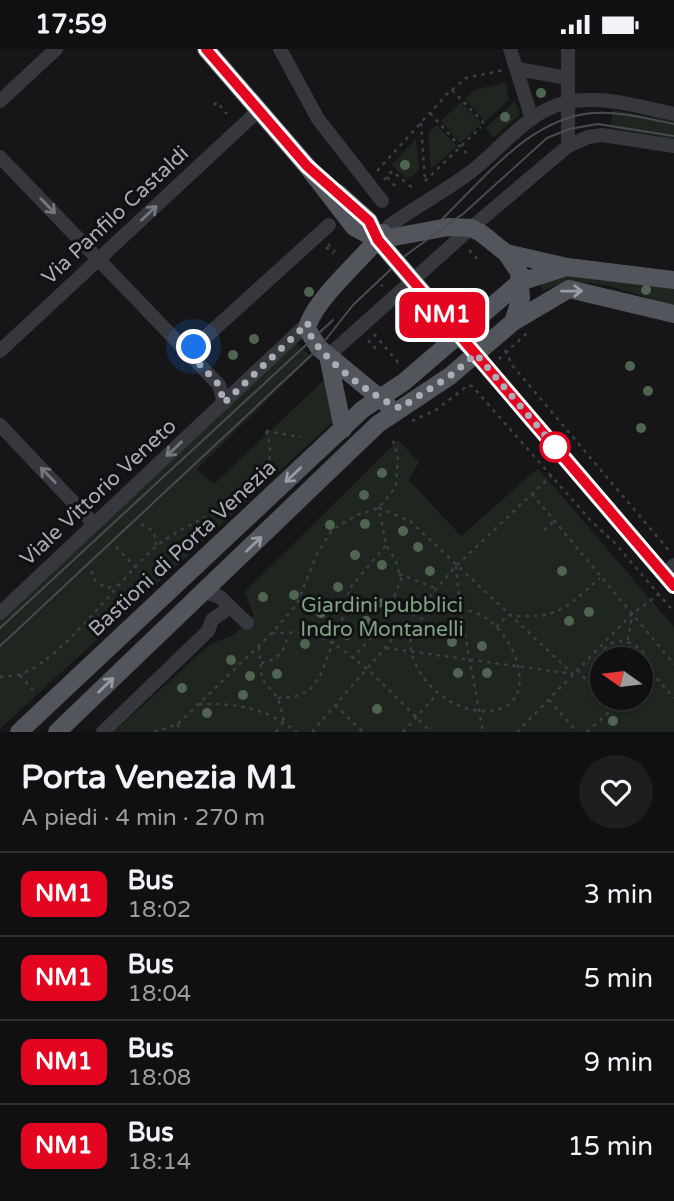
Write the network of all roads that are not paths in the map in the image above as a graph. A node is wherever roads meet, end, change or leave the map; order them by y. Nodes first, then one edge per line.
1 (56, 49) edge
2 (206, 49) edge
3 (280, 49) edge
4 (510, 49) edge
5 (568, 49) edge
6 (512, 68) junction
7 (568, 78) junction
8 (0, 101) edge
9 (568, 103) junction
10 (259, 110) junction
11 (674, 114) edge
12 (532, 119) junction
13 (568, 146) junction
14 (674, 146) edge
15 (0, 157) edge
16 (307, 166) junction
17 (382, 201) dead end
18 (329, 225) dead end
19 (471, 228) junction
20 (383, 233) junction
21 (506, 253) junction
22 (99, 259) junction
23 (567, 267) junction
24 (412, 279) junction
25 (674, 281) edge
26 (520, 282) junction
27 (674, 314) edge
28 (308, 323) junction
29 (521, 327) junction
30 (459, 335) junction
31 (0, 351) edge
32 (188, 352) junction
33 (476, 354) junction
34 (328, 356) junction
35 (376, 398) junction
36 (224, 403) junction
37 (403, 416) junction
38 (0, 425) edge
39 (343, 429) junction
40 (94, 524) junction
41 (671, 576) edge
42 (205, 591) junction
43 (230, 607) junction
44 (0, 613) edge
45 (247, 623) dead end
46 (19, 732) edge
47 (57, 732) edge
48 (103, 732) edge

1 - 8 street
2 - 10 main road
3 - 17 street
4 - 6 street
5 - 7 street
6 - 7 street
6 - 12 street
7 - 9 street
9 - 11 street
9 - 12 street
9 - 13 street
10 - 16 main road
22 -> 10 street, Via Panfilo Castaldi
12 - 20 street
13 - 14 street
13 - 19 street
15 -> 22 street
16 - 20 main road
16 - 20 main road
18 - 32 street
19 - 20 main road
19 - 21 main road
19 - 24 street
20 - 24 main road
20 - 28 main road
21 - 23 main road
21 - 26 main road
22 - 31 street, Via Panfilo Castaldi
22 - 32 street
23 - 25 main road
23 - 26 main road
24 - 30 main road
24 - 34 street
26 - 29 main road
26 - 30 main road, Bastioni di Porta Venezia
29 -> 27 main road
28 - 34 main road
28 - 36 street, Viale Vittorio Veneto
29 - 33 main road
30 - 33 main road
30 - 35 main road, Bastioni di Porta Venezia
32 - 36 street
33 - 37 main road
33 - 41 street
34 - 35 main road
34 - 39 main road
35 - 37 main road
35 - 39 main road, Bastioni di Porta Venezia
36 -> 40 street, Viale Vittorio Veneto
42 -> 37 main road
40 -> 38 street
39 -> 46 main road, Bastioni di Porta Venezia
40 - 44 street, Viale Vittorio Veneto
42 - 43 street
47 -> 42 main road
43 - 45 street
43 - 48 street

